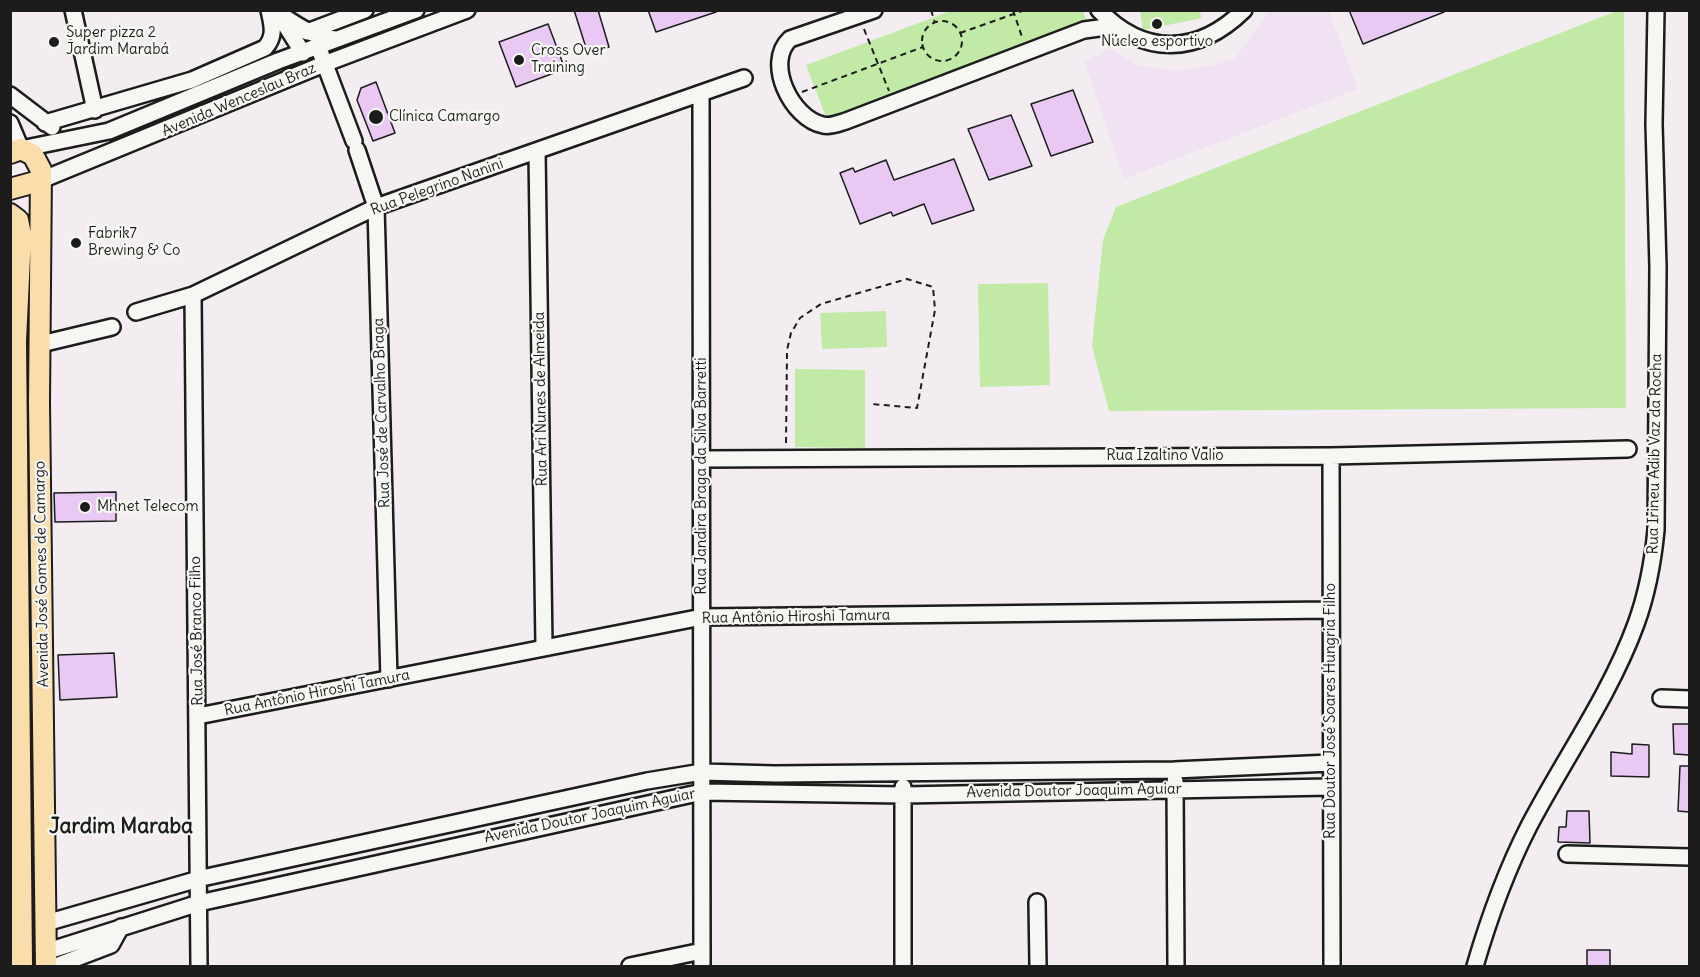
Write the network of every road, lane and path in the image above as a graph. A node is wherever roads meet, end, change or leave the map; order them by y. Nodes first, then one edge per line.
1 (73, 10) edge
2 (365, 10) edge
3 (416, 10) edge
4 (467, 10) edge
5 (931, 10) edge
6 (1025, 10) edge
7 (1099, 10) edge
8 (1244, 10) edge
9 (1656, 10) edge
10 (274, 11) edge
11 (1014, 12) edge
12 (866, 13) edge
13 (935, 23) junction
14 (1114, 26) junction
15 (307, 32) junction
16 (960, 33) junction
17 (339, 39) junction
18 (319, 47) junction
19 (923, 47) junction
20 (265, 48) junction
21 (1026, 51) junction
22 (303, 52) junction
23 (324, 64) junction
24 (878, 64) junction
25 (261, 69) junction
26 (744, 78) dead end
27 (701, 93) junction
28 (10, 95) edge
29 (791, 96) junction
30 (893, 102) junction
31 (95, 110) junction
32 (10, 123) edge
33 (45, 123) junction
34 (69, 139) junction
35 (16, 151) edge
36 (537, 151) junction
37 (39, 181) junction
38 (10, 189) edge
39 (376, 207) junction
40 (10, 214) edge
41 (193, 295) junction
42 (136, 312) dead end
43 (112, 327) dead end
44 (41, 344) junction
45 (14, 397) edge
46 (872, 404) dead end
47 (1628, 449) dead end
48 (1331, 456) junction
49 (786, 458) junction
50 (701, 459) junction
51 (1331, 610) junction
52 (702, 617) junction
53 (544, 647) junction
54 (389, 680) junction
55 (1661, 698) dead end
56 (1689, 699) edge
57 (198, 716) junction
58 (44, 726) junction
59 (15, 730) edge
60 (1330, 763) junction
61 (1174, 770) junction
62 (702, 772) junction
63 (903, 773) junction
64 (1330, 787) junction
65 (1176, 788) junction
66 (702, 792) junction
67 (903, 795) junction
68 (1567, 854) dead end
69 (1689, 857) edge
70 (199, 879) junction
71 (1037, 902) dead end
72 (199, 903) junction
73 (46, 923) junction
74 (16, 931) edge
75 (702, 959) edge
76 (49, 961) edge
77 (22, 966) edge
78 (199, 966) edge
79 (630, 966) edge
80 (903, 966) edge
81 (1038, 966) edge
82 (1176, 966) edge
83 (1332, 966) edge
84 (1475, 966) edge

1 - 31 street
2 - 15 street
3 - 17 street, Avenida Wenceslau Braz
4 - 23 street, Avenida Wenceslau Braz
5 - 13 path
6 - 11 path
7 - 14 street
8 - 14 street
9 - 84 street, Rua Irineu Adib Vaz da Rocha
10 - 15 street
10 - 20 street
10 - 22 street
11 - 16 path
11 - 21 path
12 - 24 path
12 - 29 street
13 - 16 path
13 - 19 path
14 - 21 street
15 - 17 street
16 - 19 path
17 - 18 street, Avenida Wenceslau Braz
18 - 22 street, Avenida Wenceslau Braz
18 - 23 street, Rua José de Carvalho Braga
19 - 24 path
20 - 25 street
20 - 31 street
21 - 30 street
22 - 25 street, Avenida Wenceslau Braz
23 - 37 street, Avenida Wenceslau Braz
23 - 39 street, Rua José de Carvalho Braga
24 - 29 path
24 - 30 path
25 - 34 street, Avenida Wenceslau Braz
26 - 27 street, Rua Pelegrino Nanini
27 - 36 street, Rua Pelegrino Nanini
27 - 50 street, Rua Jandira Braga da Silva Barretti
28 - 33 street
29 - 30 street
31 - 33 street
32 - 35 street
33 - 34 street
34 - 35 street, Avenida Wenceslau Braz
35 - 37 main road, Avenida José Gomes de Camargo
36 - 39 street, Rua Pelegrino Nanini
36 - 53 street, Rua Ari Nunes de Almeida
37 - 38 main road, Avenida Wenceslau Braz
37 - 44 main road, Avenida José Gomes de Camargo
39 - 41 street, Rua Pelegrino Nanini
39 - 54 street, Rua José de Carvalho Braga
40 - 45 main road, Avenida José Gomes de Camargo
41 - 42 street, Rua Pelegrino Nanini
41 - 57 street, Rua José Branco Filho
43 - 44 street
44 - 58 main road, Avenida José Gomes de Camargo
45 - 59 main road, Avenida José Gomes de Camargo
46 - 49 path
47 - 48 street, Rua Izaltino Valio
48 - 49 street, Rua Izaltino Valio
48 - 51 street, Rua Doutor José Soares Hungria Filho
49 - 50 street, Rua Izaltino Valio
50 - 52 street, Rua Jandira Braga da Silva Barretti
51 - 52 street, Rua Antônio Hiroshi Tamura
51 - 60 street, Rua Doutor José Soares Hungria Filho
52 - 53 street, Rua Antônio Hiroshi Tamura
52 - 62 street, Rua Jandira Braga da Silva Barretti
53 - 54 street, Rua Antônio Hiroshi Tamura
54 - 57 street, Rua Antônio Hiroshi Tamura
55 - 56 street
57 - 70 street, Rua José Branco Filho
58 - 59 street
58 - 73 main road, Avenida José Gomes de Camargo
59 - 74 main road, Avenida José Gomes de Camargo
60 - 61 street, Avenida Doutor Joaquim Aguiar
60 - 64 street, Rua Doutor José Soares Hungria Filho
61 - 63 street, Avenida Doutor Joaquim Aguiar
61 - 65 street
62 - 63 street, Avenida Doutor Joaquim Aguiar
62 - 66 street, Rua Jandira Braga da Silva Barretti
62 - 70 street, Avenida Doutor Joaquim Aguiar
63 - 67 street
64 - 65 street, Avenida Doutor Joaquim Aguiar
64 - 83 street, Rua Doutor José Soares Hungria Filho
65 - 67 street, Avenida Doutor Joaquim Aguiar
65 - 82 street
66 - 67 street, Avenida Doutor Joaquim Aguiar
66 - 72 street, Avenida Doutor Joaquim Aguiar
66 - 75 street, Rua Jandira Braga da Silva Barretti
67 - 80 street
68 - 69 street
70 - 72 street, Rua José Branco Filho
70 - 73 street, Avenida Doutor Joaquim Aguiar
71 - 81 street
72 - 76 street, Avenida Doutor Joaquim Aguiar
72 - 78 street, Rua José Branco Filho
73 - 76 main road, Avenida José Gomes de Camargo
74 - 77 main road, Avenida José Gomes de Camargo
75 - 79 street

